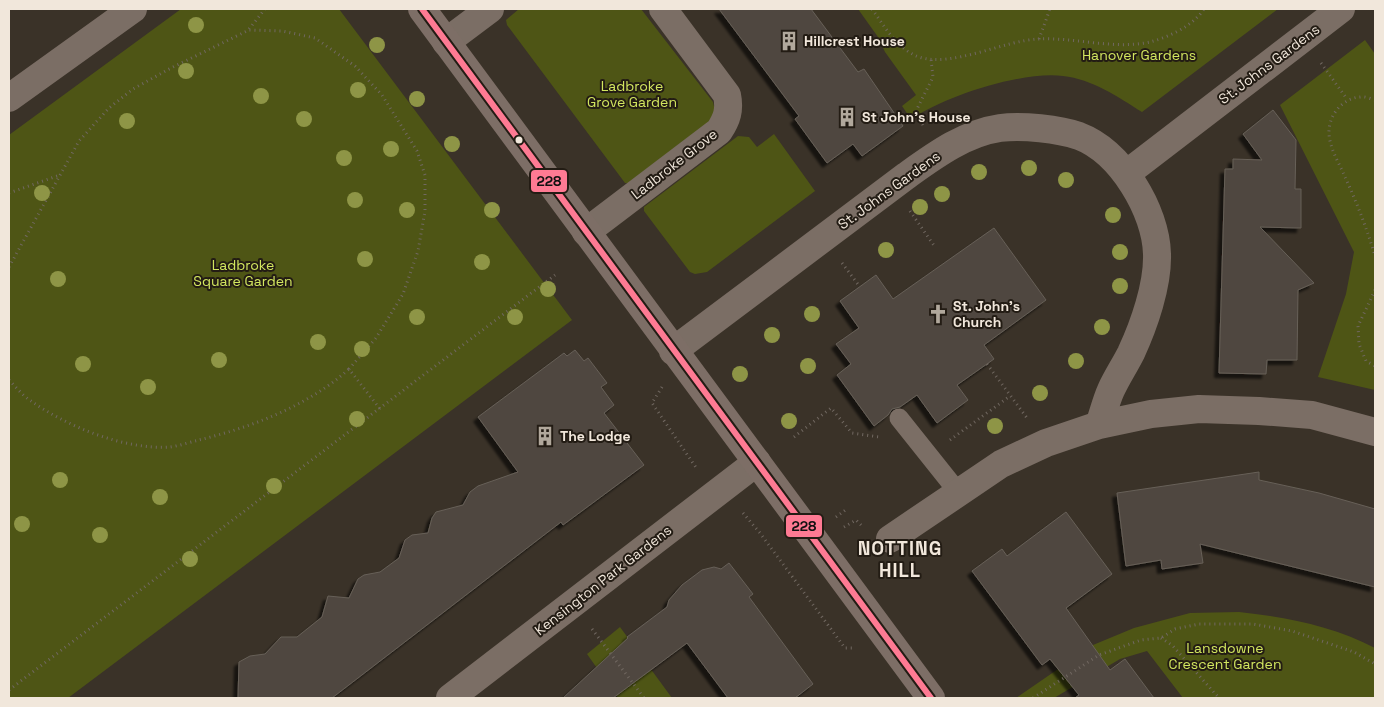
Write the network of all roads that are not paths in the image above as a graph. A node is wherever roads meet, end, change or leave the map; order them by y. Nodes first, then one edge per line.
1 (133, 9) edge
2 (422, 9) edge
3 (490, 9) edge
4 (663, 9) edge
5 (1341, 9) edge
6 (446, 42) junction
7 (9, 98) edge
8 (1126, 174) junction
9 (586, 232) junction
10 (674, 351) junction
11 (899, 418) dead end
12 (1099, 425) junction
13 (1375, 432) edge
14 (757, 462) junction
15 (958, 492) junction
16 (890, 539) dead end
17 (450, 698) edge
18 (931, 698) edge

1 - 7 street
2 - 6 main road
3 - 6 street
4 - 9 street, Ladbroke Grove
5 - 8 street, St. Johns Gardens
6 - 9 main road
8 - 10 street, St. Johns Gardens
8 - 12 street, St. Johns Gardens
9 - 10 main road
10 - 14 main road
11 - 15 lane
12 - 13 street
12 - 15 street
14 - 17 street, Kensington Park Gardens
14 - 18 main road
15 - 16 street

